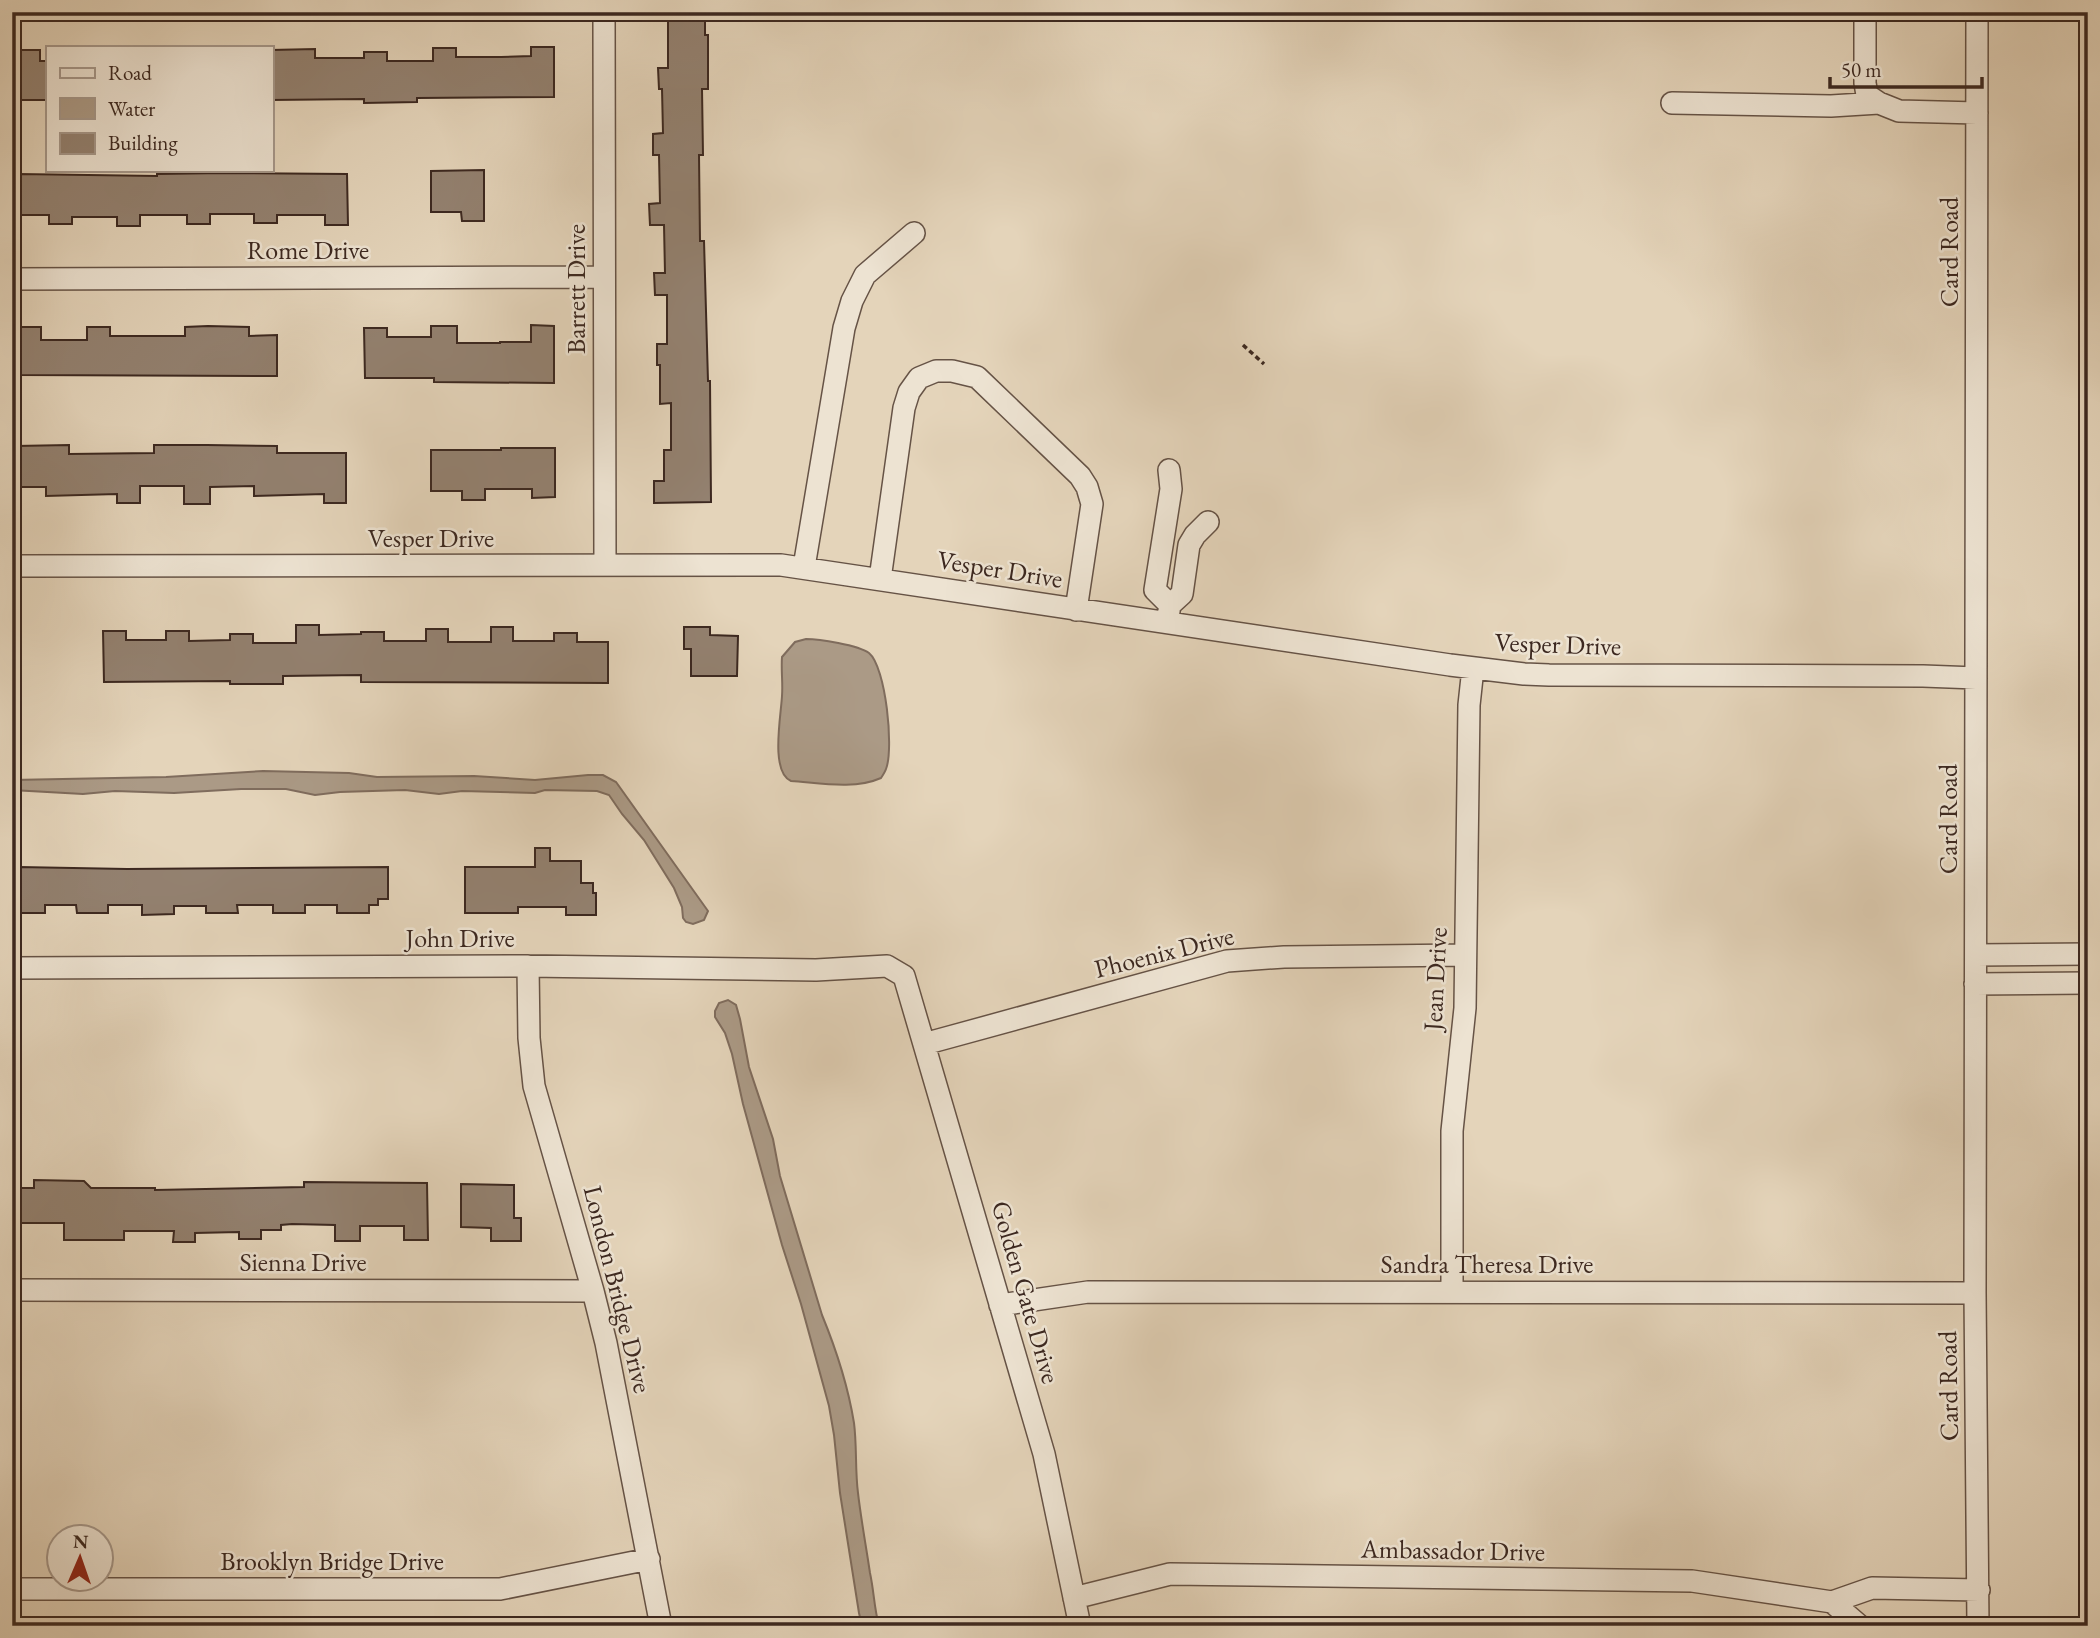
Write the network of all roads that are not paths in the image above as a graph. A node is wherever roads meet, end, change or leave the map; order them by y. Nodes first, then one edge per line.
1 (604, 12) edge
2 (1865, 12) edge
3 (1977, 12) edge
4 (1672, 103) dead end
5 (1879, 103) junction
6 (1977, 113) junction
7 (914, 233) dead end
8 (604, 277) junction
9 (12, 279) edge
10 (1169, 470) dead end
11 (1208, 522) dead end
12 (606, 565) junction
13 (12, 566) edge
14 (804, 568) junction
15 (880, 579) junction
16 (1076, 610) junction
17 (1169, 614) junction
18 (1473, 668) junction
19 (1976, 678) junction
20 (2088, 954) edge
21 (1465, 955) junction
22 (1976, 955) junction
23 (528, 966) junction
24 (12, 968) edge
25 (904, 976) joint
26 (2088, 983) edge
27 (1975, 985) junction
28 (924, 1045) junction
29 (12, 1290) edge
30 (593, 1291) junction
31 (1452, 1292) junction
32 (1975, 1293) junction
33 (1000, 1305) junction
34 (649, 1559) junction
35 (12, 1589) edge
36 (1979, 1591) junction
37 (1074, 1598) junction
38 (1832, 1602) junction
39 (661, 1626) edge
40 (1080, 1626) edge
41 (1860, 1626) edge
42 (1979, 1626) edge

1 - 8 street, Barrett Drive
2 - 5 street
3 - 6 street, Card Road
4 - 5 street
5 - 6 street
6 - 19 street, Card Road
7 - 14 street
8 - 9 street, Rome Drive
8 - 12 street, Barrett Drive
10 - 17 street
11 - 17 street
12 - 13 street, Vesper Drive
12 - 14 street, Vesper Drive
14 - 15 street, Vesper Drive
15 - 16 street, Vesper Drive
15 - 16 street
16 - 17 street, Vesper Drive
17 - 18 street, Vesper Drive
18 - 19 street, Vesper Drive
18 - 21 street, Jean Drive
19 - 22 street, Card Road
20 - 22 street
21 - 28 street, Phoenix Drive
21 - 31 street, Jean Drive
22 - 27 street, Card Road
23 - 24 street, John Drive
23 - 25 street, John Drive
23 - 30 street, London Bridge Drive
25 - 28 street, Golden Gate Drive
26 - 27 street
27 - 32 street, Card Road
28 - 33 street, Golden Gate Drive
29 - 30 street, Sienna Drive
30 - 34 street, London Bridge Drive
31 - 32 street, Sandra Theresa Drive
31 - 33 street, Sandra Theresa Drive
32 - 36 street, Card Road
33 - 37 street, Golden Gate Drive
34 - 35 street, Brooklyn Bridge Drive
34 - 39 street, London Bridge Drive
36 - 38 street, Ambassador Drive
36 - 42 street, Card Road
37 - 38 street, Ambassador Drive
37 - 40 street, Golden Gate Drive
38 - 41 street

